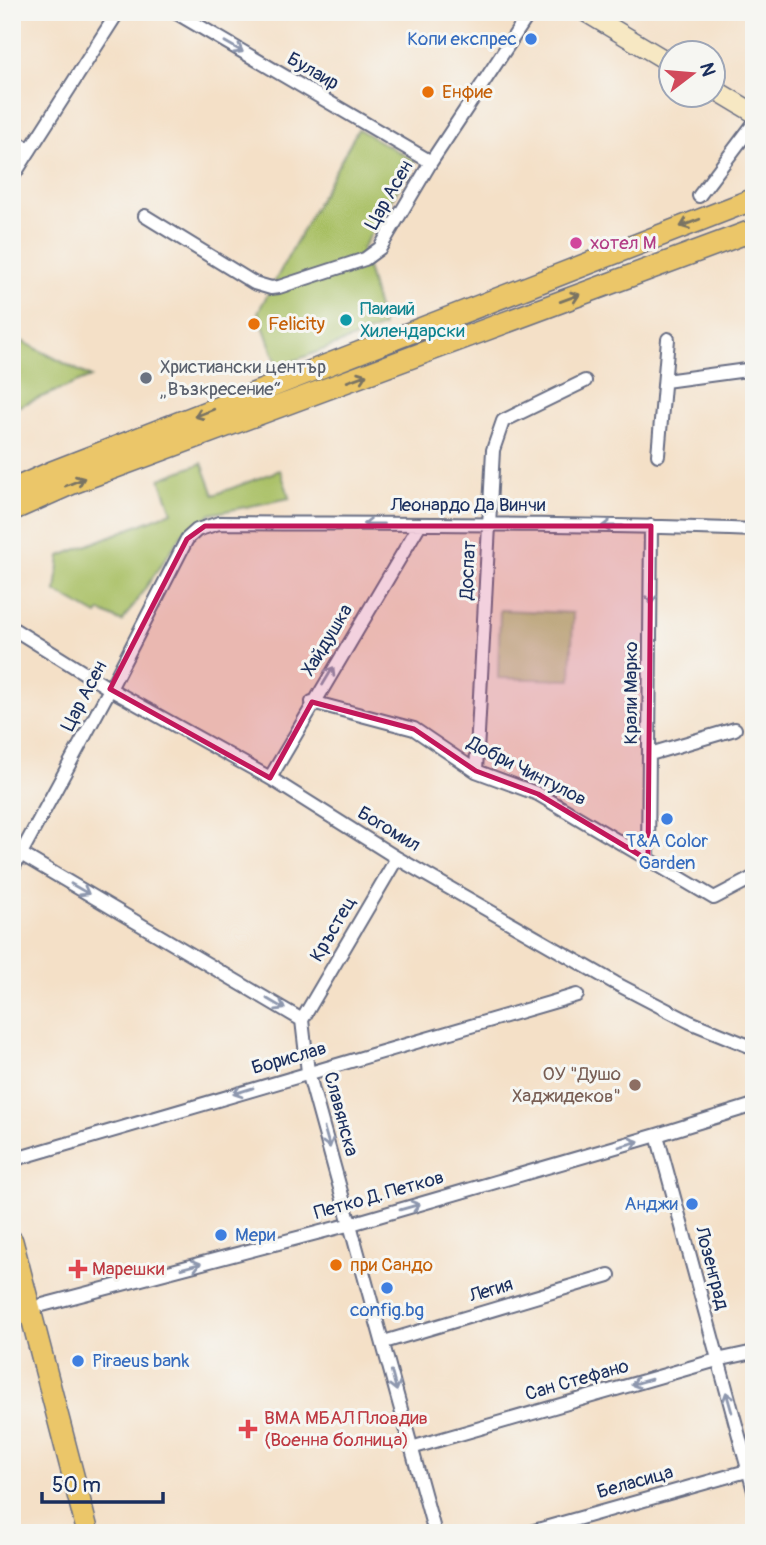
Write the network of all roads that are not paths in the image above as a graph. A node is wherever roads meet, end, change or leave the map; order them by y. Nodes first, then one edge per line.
1 (118, 12) edge
2 (175, 12) edge
3 (530, 12) edge
4 (585, 12) edge
5 (658, 56) edge
6 (728, 98) edge
7 (754, 113) edge
8 (754, 123) edge
9 (12, 139) edge
10 (30, 149) junction
11 (430, 162) junction
12 (12, 178) edge
13 (699, 196) dead end
14 (754, 199) edge
15 (145, 216) dead end
16 (754, 230) edge
17 (668, 339) dead end
18 (754, 369) edge
19 (585, 381) dead end
20 (665, 381) junction
21 (658, 455) dead end
22 (12, 490) edge
23 (12, 510) edge
24 (420, 524) junction
25 (490, 524) junction
26 (651, 526) junction
27 (754, 530) edge
28 (187, 539) joint
29 (12, 628) edge
30 (110, 689) junction
31 (312, 702) junction
32 (735, 729) dead end
33 (650, 754) junction
34 (477, 771) junction
35 (270, 778) junction
36 (21, 854) junction
37 (397, 858) junction
38 (648, 860) junction
39 (12, 870) edge
40 (754, 877) edge
41 (577, 995) dead end
42 (302, 1020) junction
43 (754, 1048) edge
44 (308, 1072) junction
45 (754, 1105) edge
46 (657, 1135) junction
47 (12, 1160) edge
48 (351, 1224) junction
49 (12, 1241) edge
50 (609, 1275) dead end
51 (21, 1310) edge
52 (384, 1342) junction
53 (754, 1352) edge
54 (717, 1360) junction
55 (411, 1448) junction
56 (751, 1470) edge
57 (754, 1491) edge
58 (88, 1533) edge
59 (435, 1533) edge
60 (527, 1533) edge

1 - 10 street
2 -> 11 street, Булаир
3 - 11 street, Цар Асен
4 - 5 street
6 - 7 street
8 - 13 street
9 - 10 street
10 - 12 street
11 - 15 street, Цар Асен
14 -> 22 main road
23 -> 16 main road
17 - 20 street
18 - 20 street
19 - 25 street, Доспат
20 - 21 street
24 - 25 street, Леонардо Да Винчи
24 -> 28 street, Леонардо Да Винчи
31 -> 24 street, Хайдушка
26 -> 25 street, Леонардо Да Винчи
25 - 34 street, Доспат
26 - 27 street, Леонардо Да Винчи
26 -> 33 street, Крали Марко
28 - 30 street, Цар Асен
29 - 30 street, Богомил
30 - 35 street, Богомил
30 - 36 street, Цар Асен
31 - 34 street, Добри Чинтулов
31 - 35 street, Хайдушка
32 - 33 street
33 - 38 street, Крали Марко
34 - 38 street, Добри Чинтулов
35 - 37 street, Богомил
36 - 39 street, Цар Асен
36 -> 42 street
37 - 42 street, Кръстец
37 - 43 street, Богомил
38 - 40 street, Добри Чинтулов
41 - 44 street, Борислав
42 - 44 street, Славянска
44 -> 47 street, Борислав
44 -> 48 street, Славянска
45 - 46 street, Петко Д. Петков
48 -> 46 street, Петко Д. Петков
46 - 54 street, Лозенград
51 -> 48 street, Петко Д. Петков
48 - 52 street, Славянска
49 - 51 main road
50 - 52 street, Легия
51 - 58 main road
52 -> 55 street, Славянска
53 - 54 street, Сан Стефано
54 -> 55 street, Сан Стефано
56 -> 54 street, Лозенград
55 - 59 street, Славянска
56 - 57 street, Лозенград
56 - 60 street, Беласица

